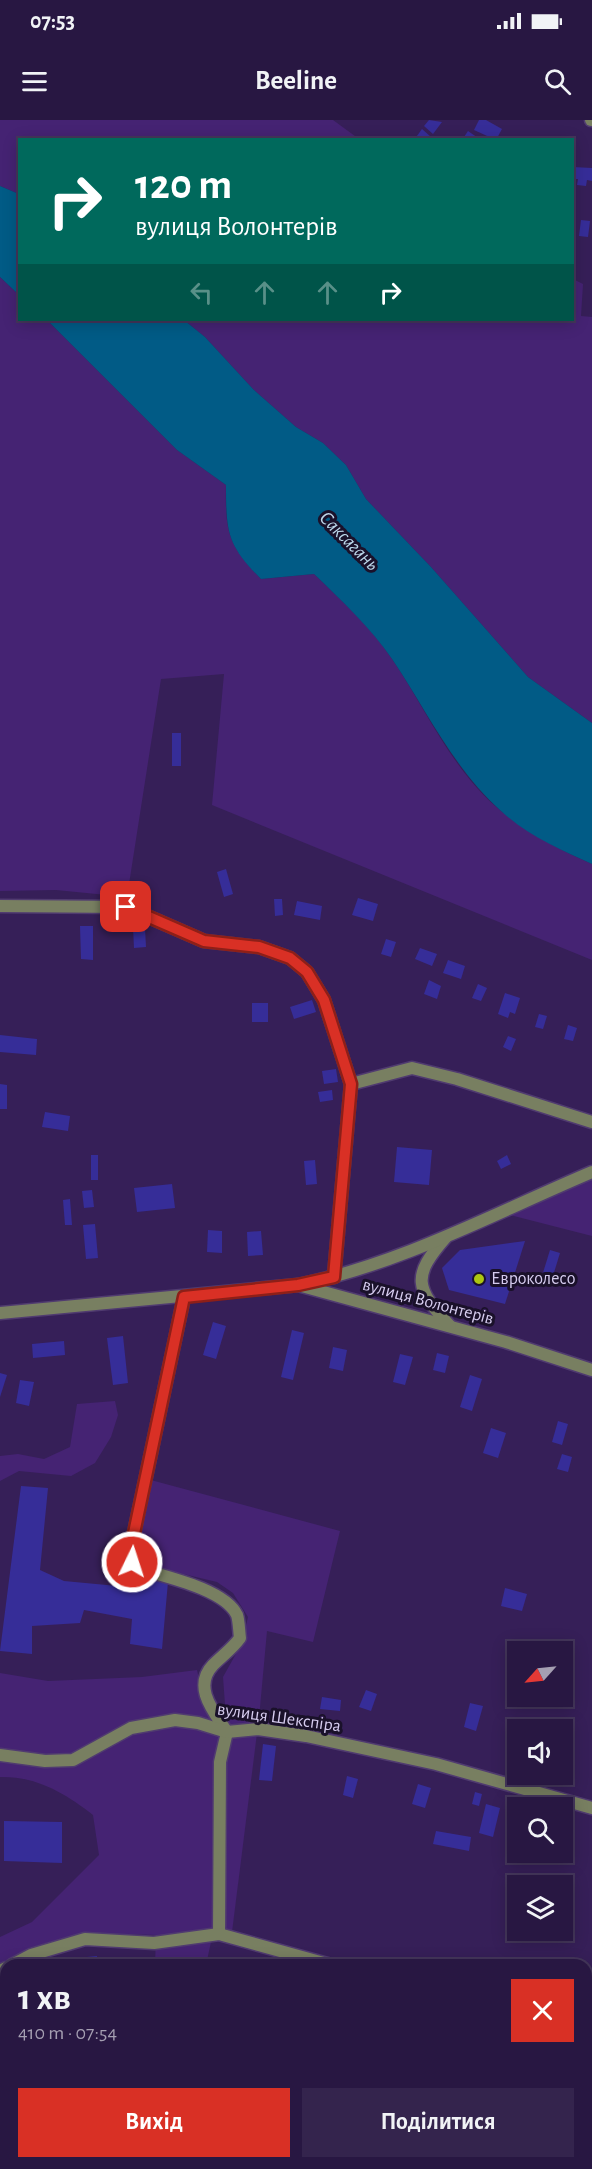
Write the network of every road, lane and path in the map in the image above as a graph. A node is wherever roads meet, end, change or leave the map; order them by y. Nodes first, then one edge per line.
1 (0, 906) edge
2 (351, 1084) junction
3 (592, 1122) edge
4 (592, 1172) edge
5 (451, 1232) junction
6 (334, 1277) junction
7 (298, 1285) junction
8 (184, 1297) junction
9 (0, 1313) edge
10 (450, 1326) junction
11 (592, 1371) edge
12 (227, 1732) junction
13 (0, 1755) edge
14 (592, 1808) edge
15 (219, 1934) junction
16 (24, 1959) edge
17 (309, 1959) edge

1 - 2 street
2 - 3 street
2 - 6 street
4 - 5 street
5 - 6 street
5 - 10 street
6 - 7 street
7 - 8 street, вулиця Волонтерів
7 - 10 street, вулиця Волонтерів
8 - 9 street, вулиця Волонтерів
8 - 12 street
10 - 11 street, вулиця Волонтерів
12 - 13 street, вулиця Шекспіра
12 - 14 street, вулиця Шекспіра
12 - 15 street
15 - 16 street
15 - 17 street

